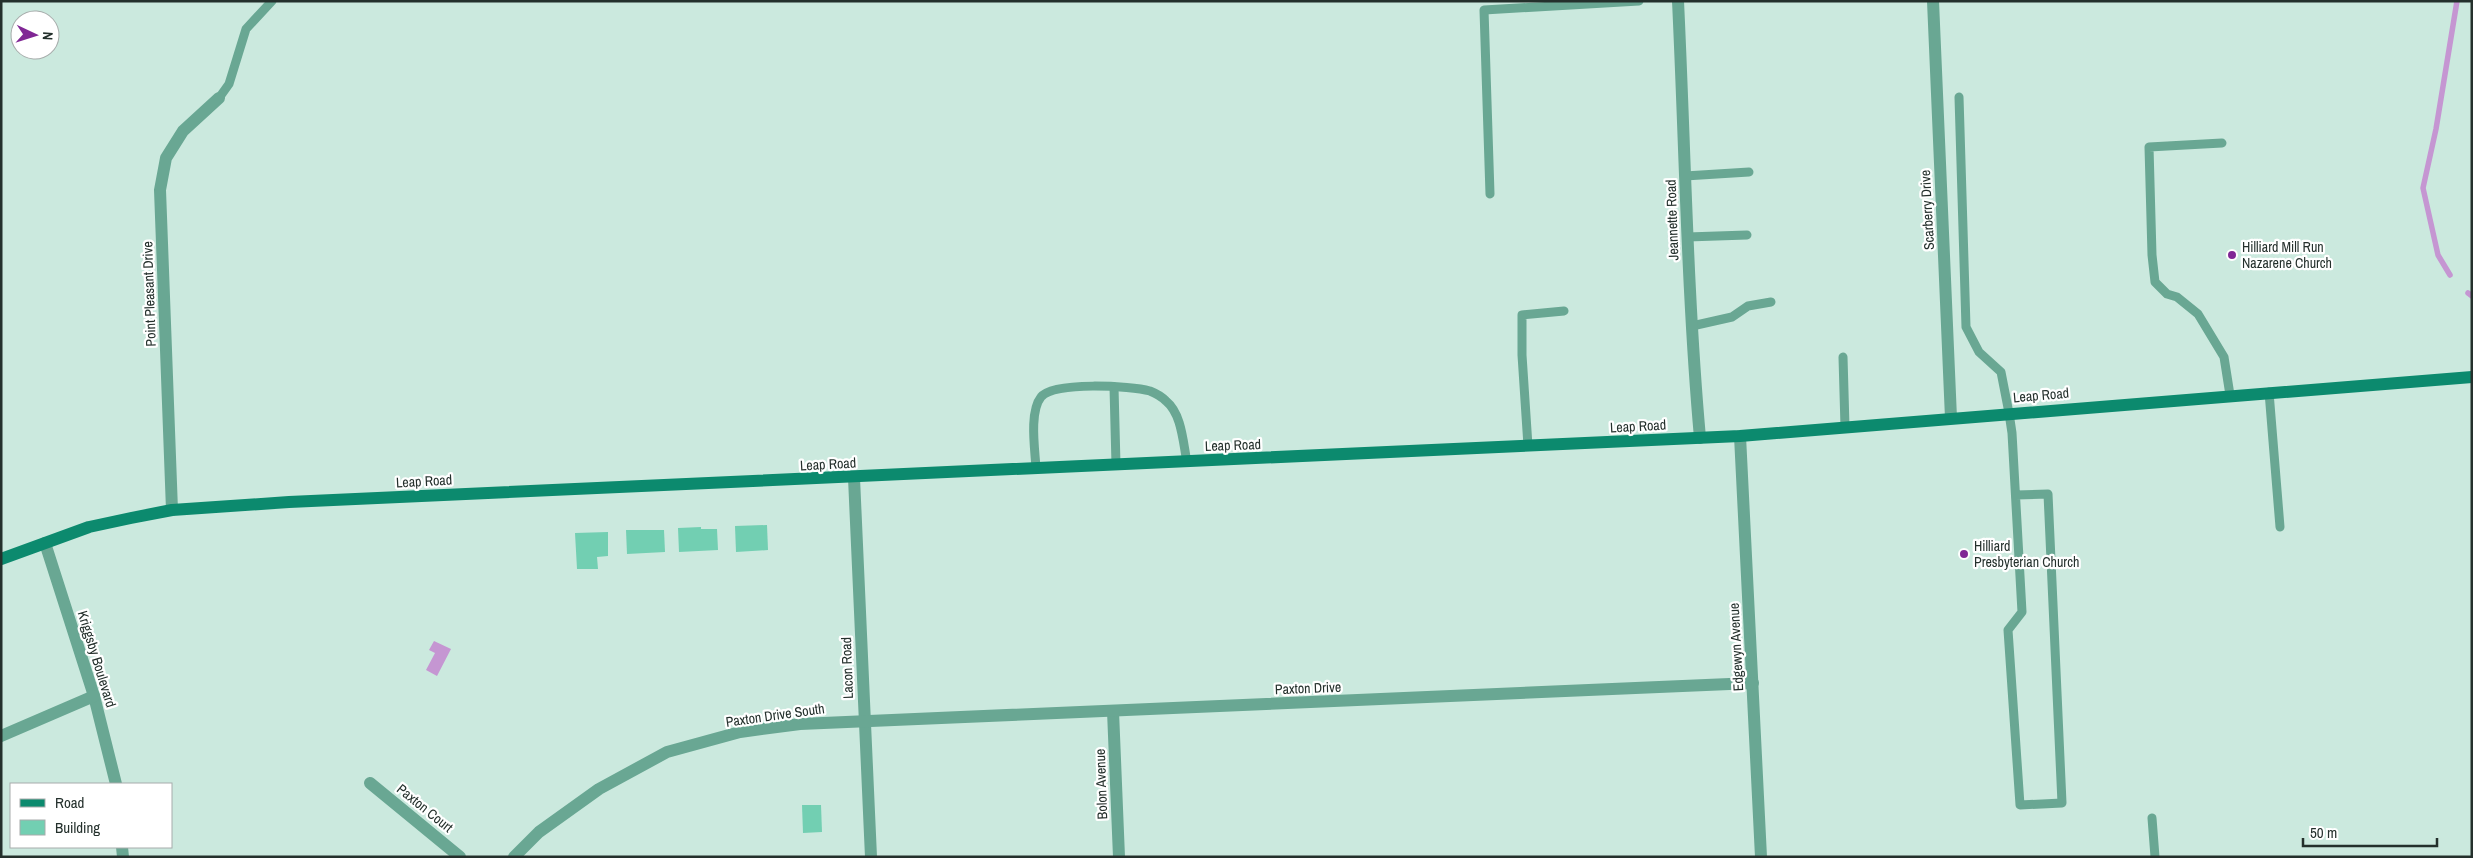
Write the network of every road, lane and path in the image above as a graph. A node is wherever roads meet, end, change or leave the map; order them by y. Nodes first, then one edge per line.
1 (272, 1) edge
2 (1639, 1) edge
3 (1678, 1) edge
4 (1933, 1) edge
5 (1960, 97) dead end
6 (219, 98) joint
7 (2222, 143) dead end
8 (1749, 172) dead end
9 (1685, 176) junction
10 (1490, 194) dead end
11 (1747, 235) dead end
12 (1687, 237) junction
13 (1771, 302) dead end
14 (1564, 311) dead end
15 (1692, 326) junction
16 (1842, 357) dead end
17 (2472, 376) edge
18 (1114, 387) junction
19 (2270, 392) junction
20 (2230, 395) junction
21 (2009, 413) junction
22 (1951, 418) junction
23 (1845, 427) junction
24 (1740, 436) junction
25 (1700, 438) junction
26 (1528, 446) junction
27 (1187, 462) junction
28 (1116, 465) junction
29 (1036, 468) junction
30 (854, 478) junction
31 (2016, 495) junction
32 (172, 510) junction
33 (2280, 528) dead end
34 (45, 543) junction
35 (1, 559) edge
36 (1753, 683) junction
37 (94, 696) junction
38 (1113, 711) junction
39 (864, 721) junction
40 (1, 736) edge
41 (116, 783) edge
42 (370, 783) dead end
43 (2152, 818) dead end
44 (460, 857) edge
45 (514, 857) edge
46 (871, 857) edge
47 (1119, 857) edge
48 (1761, 857) edge
49 (2156, 857) edge

1 - 6 lane
2 - 10 lane
3 - 9 street, Jeannette Road
4 - 22 street, Scarberry Drive
5 - 21 lane
6 - 32 street, Point Pleasant Drive
7 - 20 lane
8 - 9 lane
9 - 12 street, Jeannette Road
11 - 12 lane
12 - 15 street, Jeannette Road
13 - 15 lane
14 - 26 lane
15 - 25 street, Jeannette Road
16 - 23 lane
17 - 19 street, Leap Road
18 - 27 lane
18 - 28 lane
18 - 29 lane
19 - 20 street, Leap Road
19 - 33 lane
20 - 21 street, Leap Road
21 - 22 street, Leap Road
21 - 31 lane
22 - 23 street, Leap Road
23 - 24 street, Leap Road
24 - 25 street, Leap Road
24 - 36 street, Edgewyn Avenue
25 - 26 street, Leap Road
26 - 27 street, Leap Road
27 - 28 street, Leap Road
28 - 29 street, Leap Road
29 - 30 street, Leap Road
30 - 32 street, Leap Road
30 - 39 street, Lacon Road
31 - 31 lane
32 - 34 street, Leap Road
34 - 35 street, Leap Road
34 - 37 street, Kriggsby Boulevard
36 - 38 street, Paxton Drive
36 - 48 street, Edgewyn Avenue
37 - 40 street
37 - 41 street, Kriggsby Boulevard
38 - 39 street, Paxton Drive
38 - 47 street, Bolon Avenue
39 - 45 street, Paxton Drive South
39 - 46 street, Lacon Road
42 - 44 street, Paxton Court
43 - 49 lane

